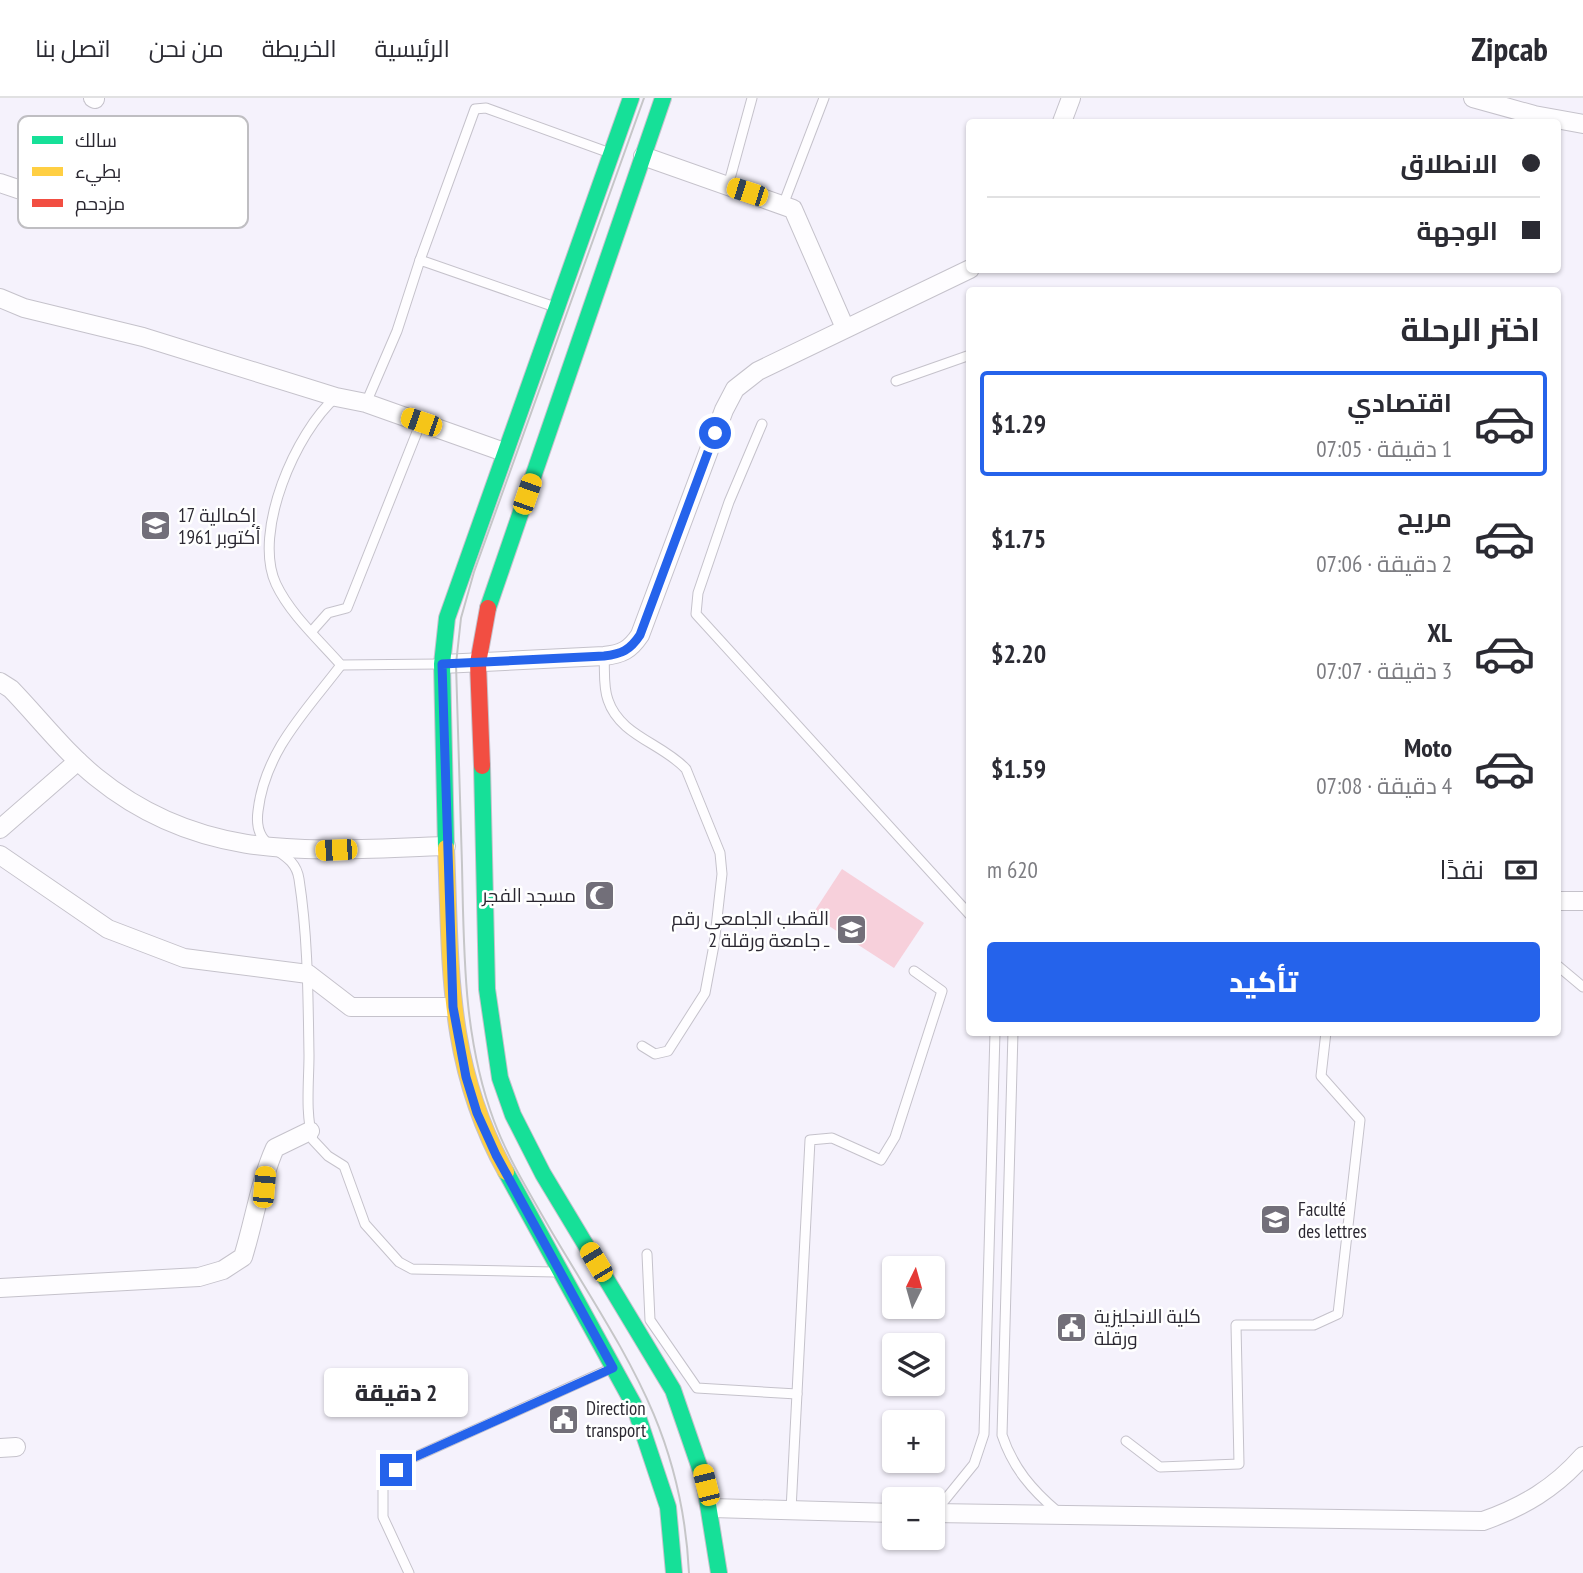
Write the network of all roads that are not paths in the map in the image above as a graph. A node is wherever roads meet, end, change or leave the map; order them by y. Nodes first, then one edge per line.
1 (631, 98) edge
2 (663, 98) edge
3 (752, 98) edge
4 (824, 98) edge
5 (1072, 98) edge
6 (1473, 98) edge
7 (1063, 119) edge
8 (1556, 119) edge
9 (1561, 120) edge
10 (1583, 124) edge
11 (611, 154) junction
12 (643, 156) junction
13 (0, 183) edge
14 (728, 186) junction
15 (18, 189) edge
16 (783, 205) junction
17 (420, 260) junction
18 (966, 271) edge
19 (0, 298) edge
20 (557, 308) junction
21 (845, 328) junction
22 (966, 356) edge
23 (896, 380) dead end
24 (336, 397) junction
25 (366, 403) junction
26 (421, 422) junction
27 (762, 424) dead end
28 (504, 452) junction
29 (312, 631) junction
30 (604, 656) junction
31 (478, 663) junction
32 (442, 664) junction
33 (341, 665) junction
34 (0, 682) edge
35 (78, 761) junction
36 (0, 829) edge
37 (446, 846) junction
38 (270, 847) junction
39 (0, 855) edge
40 (1561, 901) edge
41 (1583, 901) edge
42 (966, 911) edge
43 (1561, 969) edge
44 (915, 971) dead end
45 (308, 974) junction
46 (1583, 987) edge
47 (453, 1007) junction
48 (995, 1036) edge
49 (1013, 1036) edge
50 (1326, 1036) edge
51 (642, 1046) dead end
52 (310, 1131) junction
53 (647, 1254) dead end
54 (558, 1272) junction
55 (0, 1288) edge
56 (613, 1368) junction
57 (797, 1394) junction
58 (1126, 1441) dead end
59 (1583, 1456) edge
60 (945, 1499) edge
61 (712, 1507) junction
62 (791, 1510) junction
63 (882, 1513) edge
64 (945, 1513) edge
65 (1062, 1516) junction
66 (409, 1573) edge
67 (674, 1573) edge
68 (719, 1573) edge

1 - 11 street
2 - 12 street
3 - 14 lane
4 - 16 lane
5 - 7 street
6 - 8 street
9 - 10 street
11 - 17 lane
11 - 20 street
12 - 14 street
12 - 31 street
13 - 15 street
14 - 16 street
16 - 21 street
17 - 20 lane
17 - 25 lane
18 - 21 street
19 - 24 street
20 - 28 street
21 - 30 street
22 - 23 lane
24 - 25 street
24 - 29 lane
25 - 26 street
26 - 28 street
26 - 29 lane
27 - 42 lane
28 - 32 street
29 - 33 lane
30 - 31 street
30 - 51 lane
31 - 32 street
31 - 61 street
32 - 33 lane
32 - 37 street
33 - 38 lane
34 - 35 street
35 - 36 street
35 - 38 street
37 - 38 street
37 - 47 street
38 - 45 lane
39 - 45 street
40 - 41 street
43 - 46 lane
44 - 57 lane
45 - 47 street
45 - 52 lane
47 - 54 street
48 - 60 lane
49 - 65 lane
50 - 58 lane
52 - 54 lane
52 - 55 street
53 - 57 lane
54 - 56 street
56 - 66 lane
56 - 67 street
57 - 62 lane
59 - 65 street
61 - 62 street
61 - 68 street
62 - 63 street
64 - 65 street

